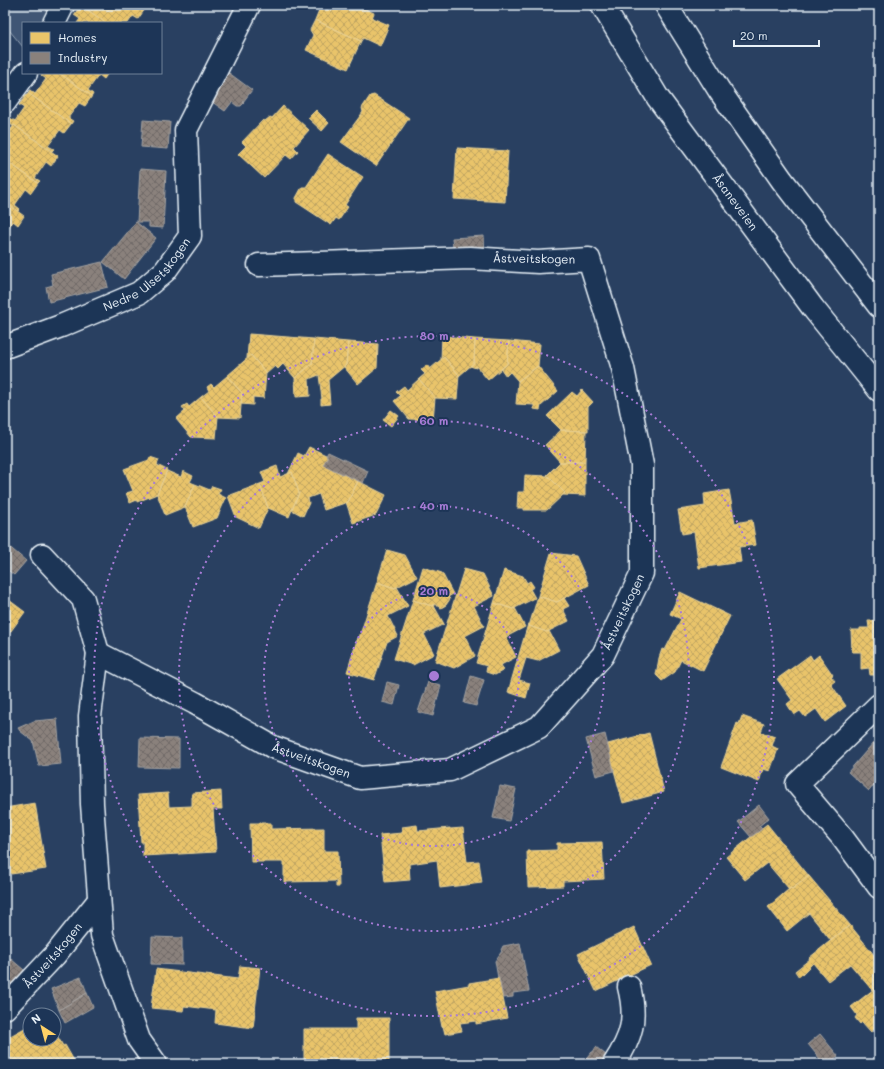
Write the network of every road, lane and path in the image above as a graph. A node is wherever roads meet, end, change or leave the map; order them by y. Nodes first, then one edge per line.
1 (63, 5) edge
2 (249, 5) edge
3 (602, 5) edge
4 (666, 5) edge
5 (54, 22) edge
6 (25, 74) edge
7 (5, 102) edge
8 (259, 265) dead end
9 (879, 306) edge
10 (5, 347) edge
11 (879, 390) edge
12 (42, 555) dead end
13 (98, 653) junction
14 (879, 705) edge
15 (879, 887) edge
16 (99, 900) junction
17 (629, 987) dead end
18 (5, 1008) edge
19 (156, 1064) edge
20 (614, 1064) edge

1 - 5 main road
2 - 10 main road, Nedre Ulsetskogen
3 - 11 main road, Åsaneveien
4 - 9 main road
6 - 7 main road
8 - 13 main road, Åstveitskogen
12 - 13 main road, Åstveitskogen
13 - 16 main road, Åstveitskogen
14 - 15 main road
16 - 18 main road, Åstveitskogen
16 - 19 main road, Åstveitskogen
17 - 20 main road

